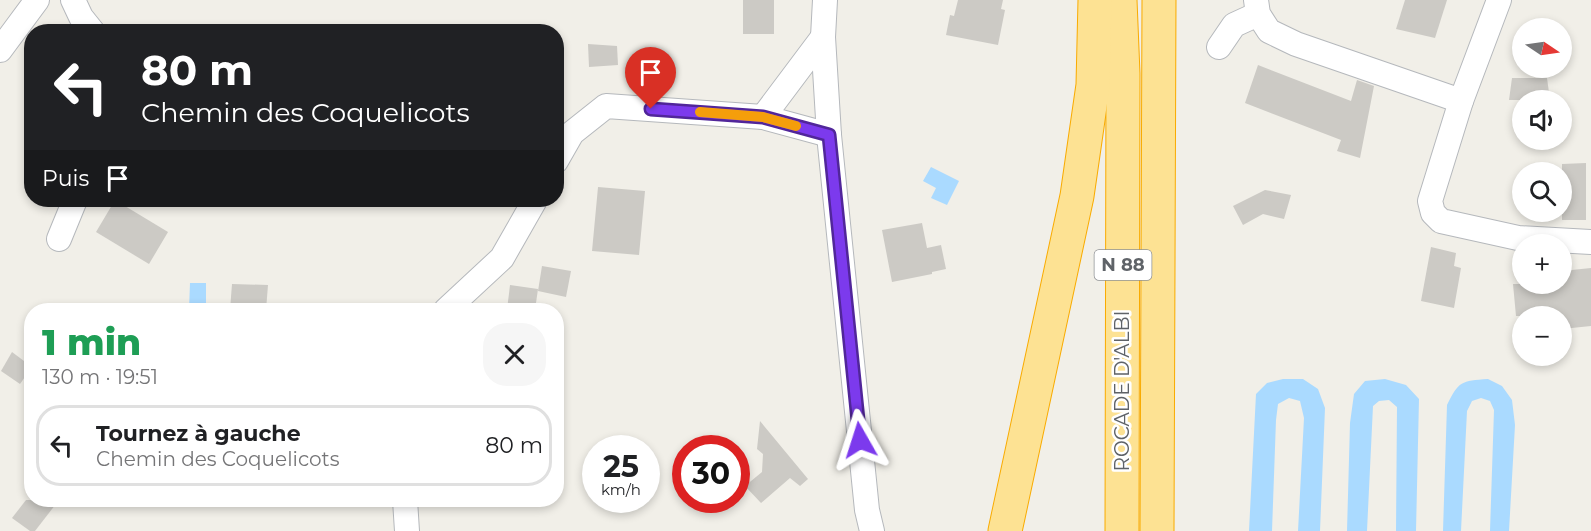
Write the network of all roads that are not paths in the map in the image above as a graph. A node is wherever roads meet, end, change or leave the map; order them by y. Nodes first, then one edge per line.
1 (37, 0) edge
2 (73, 0) edge
3 (825, 0) edge
4 (1095, 0) edge
5 (1120, 0) edge
6 (1499, 0) edge
7 (1159, 2) edge
8 (1257, 7) edge
9 (87, 24) edge
10 (823, 37) junction
11 (1219, 47) dead end
12 (0, 50) edge
13 (1461, 101) junction
14 (763, 117) junction
15 (829, 135) junction
16 (564, 147) edge
17 (72, 207) edge
18 (531, 207) edge
19 (59, 239) dead end
20 (1591, 242) edge
21 (454, 303) edge
22 (405, 507) edge
23 (407, 531) edge
24 (872, 531) edge
25 (1005, 531) edge
26 (1122, 531) edge
27 (1157, 531) edge
28 (1179, 531) edge

1 - 12 street
2 - 9 street
3 - 10 street
4 - 25 highway
5 - 26 highway, ROCADE D'ALBI / N 88
6 - 13 street
7 - 27 highway, ROCADE D'ALBI / N 88
7 - 28 highway
8 - 11 street
8 - 13 street
10 - 14 street
10 - 15 street
13 - 20 street
14 - 15 street
14 - 16 street
15 - 24 street
17 - 19 street
18 - 21 street
22 - 23 street

